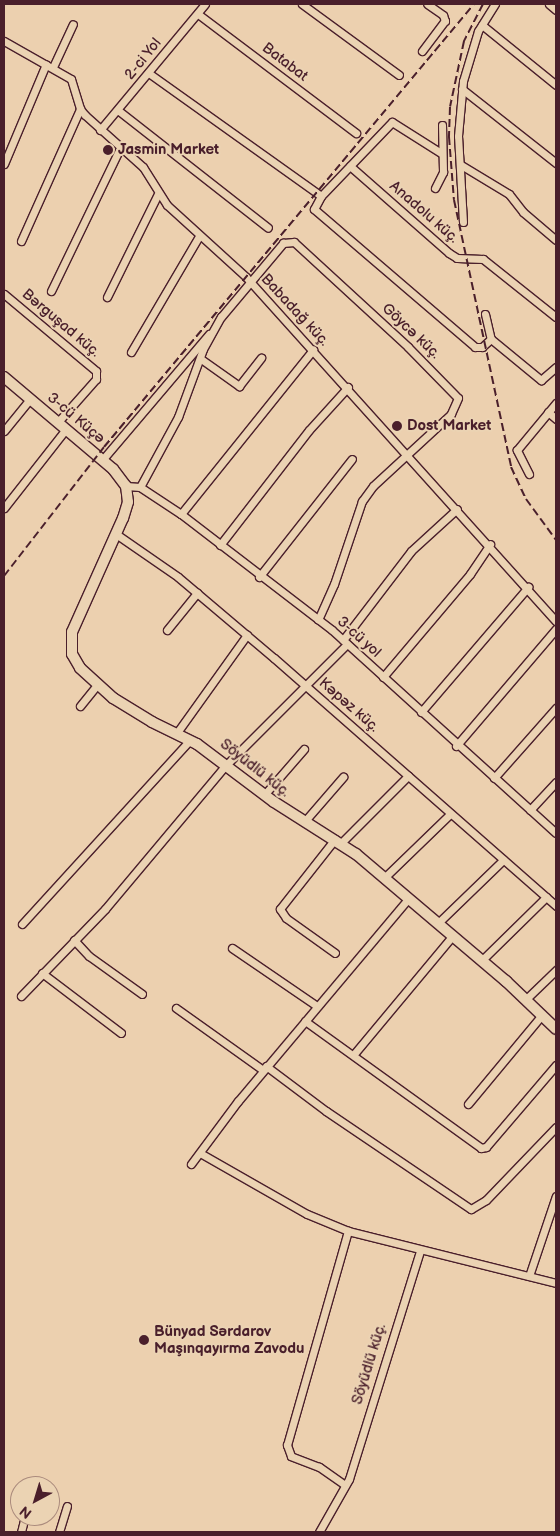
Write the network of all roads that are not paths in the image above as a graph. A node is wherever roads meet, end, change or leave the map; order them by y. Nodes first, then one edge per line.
1 (205, 4) edge
2 (302, 4) edge
3 (427, 4) edge
4 (495, 4) edge
5 (549, 4) edge
6 (556, 10) edge
7 (198, 14) junction
8 (72, 24) dead end
9 (482, 25) junction
10 (4, 41) edge
11 (422, 51) dead end
12 (49, 65) junction
13 (150, 74) junction
14 (399, 75) dead end
15 (556, 85) edge
16 (462, 89) junction
17 (80, 109) junction
18 (119, 111) junction
19 (442, 125) dead end
20 (100, 130) junction
21 (356, 133) dead end
22 (120, 148) junction
23 (441, 153) junction
24 (556, 163) edge
25 (4, 164) edge
26 (461, 165) junction
27 (350, 166) junction
28 (435, 188) dead end
29 (158, 194) junction
30 (321, 196) junction
31 (463, 222) dead end
32 (268, 228) dead end
33 (199, 236) junction
34 (556, 240) edge
35 (21, 241) dead end
36 (249, 282) junction
37 (51, 291) dead end
38 (4, 294) edge
39 (107, 296) dead end
40 (484, 314) dead end
41 (556, 317) edge
42 (215, 328) junction
43 (491, 339) junction
44 (313, 350) junction
45 (131, 352) dead end
46 (262, 358) dead end
47 (201, 359) junction
48 (556, 367) edge
49 (4, 377) edge
50 (348, 387) junction
51 (30, 400) junction
52 (556, 403) edge
53 (548, 412) junction
54 (556, 419) edge
55 (62, 426) junction
56 (4, 431) edge
57 (408, 453) junction
58 (103, 459) junction
59 (352, 459) dead end
60 (529, 474) dead end
61 (126, 486) junction
62 (140, 487) junction
63 (4, 508) edge
64 (457, 509) junction
65 (181, 514) junction
66 (116, 534) junction
67 (490, 544) junction
68 (220, 545) junction
69 (259, 577) junction
70 (528, 587) junction
71 (197, 593) junction
72 (318, 620) junction
73 (556, 621) edge
74 (556, 629) edge
75 (167, 630) dead end
76 (247, 635) junction
77 (345, 642) junction
78 (383, 677) junction
79 (97, 685) junction
80 (306, 686) junction
81 (80, 706) dead end
82 (556, 708) edge
83 (421, 712) junction
84 (176, 734) junction
85 (190, 740) junction
86 (456, 746) junction
87 (304, 749) dead end
88 (226, 765) junction
89 (408, 776) junction
90 (344, 777) dead end
91 (494, 778) junction
92 (556, 782) edge
93 (264, 795) junction
94 (530, 810) junction
95 (450, 814) junction
96 (304, 822) junction
97 (556, 833) edge
98 (338, 841) junction
99 (503, 860) junction
100 (385, 877) junction
101 (546, 897) junction
102 (409, 898) junction
103 (556, 906) edge
104 (438, 923) junction
105 (22, 924) dead end
106 (452, 936) junction
107 (74, 940) junction
108 (232, 948) dead end
109 (335, 953) dead end
110 (482, 960) junction
111 (556, 970) edge
112 (42, 973) junction
113 (142, 994) dead end
114 (20, 996) dead end
115 (526, 999) junction
116 (317, 1006) junction
117 (176, 1008) dead end
118 (542, 1014) junction
119 (305, 1020) junction
120 (556, 1029) edge
121 (121, 1033) dead end
122 (354, 1054) junction
123 (556, 1064) edge
124 (265, 1068) junction
125 (468, 1104) dead end
126 (556, 1127) edge
127 (200, 1153) junction
128 (192, 1164) dead end
129 (556, 1196) edge
130 (348, 1231) junction
131 (420, 1251) junction
132 (529, 1276) junction
133 (556, 1283) edge
134 (345, 1485) junction
135 (67, 1506) dead end
136 (59, 1532) edge
137 (318, 1532) edge

1 - 7 street, 2-ci Yol
2 - 14 street
3 - 11 street
4 - 9 street
5 - 6 street
7 - 13 street, 2-ci Yol
7 - 21 street, Batabat
8 - 12 street
9 - 15 street
9 - 16 street
10 - 12 street, Babadağ küç.
12 - 17 street, Babadağ küç.
12 - 25 street
13 - 18 street, 2-ci Yol
13 - 30 street
16 - 24 street
16 - 26 street
17 - 20 street, Babadağ küç.
17 - 35 street
18 - 20 street, 2-ci Yol
18 - 32 street
19 - 23 street
20 - 22 street, Babadağ küç.
22 - 29 street, Babadağ küç.
22 - 37 street
23 - 27 street
23 - 28 street
26 - 31 street
26 - 34 street
27 - 30 street
27 - 41 street, Anadolu küç.
29 - 33 street, Babadağ küç.
29 - 39 street
30 - 43 street
33 - 36 street, Babadağ küç.
33 - 45 street
36 - 42 street
36 - 44 street, Babadağ küç.
36 - 57 street, Göycə küç.
38 - 55 street, Bərguşad küç.
40 - 43 street
42 - 47 street
42 - 58 street
43 - 48 street
44 - 50 street, Babadağ küç.
44 - 65 street
46 - 47 street
47 - 62 street
49 - 51 street, 3-cü Küçə
50 - 57 street, Babadağ küç.
50 - 68 street
51 - 55 street, 3-cü Küçə
51 - 56 street
52 - 53 street
53 - 54 street
53 - 60 street
55 - 58 street, 3-cü Küçə
55 - 63 street
57 - 64 street, Babadağ küç.
57 - 72 street, Göycə küç.
58 - 61 street, 3-cü Küçə
59 - 69 street
61 - 62 street, 3-cü yol
61 - 66 street, Söyüdlü küç.
62 - 65 street, 3-cü yol
64 - 67 street, Babadağ küç.
64 - 77 street
65 - 68 street, 3-cü yol
66 - 71 street, Kəpəz küç.
66 - 79 street, Söyüdlü küç.
67 - 70 street, Babadağ küç.
67 - 78 street
68 - 69 street, 3-cü yol
69 - 72 street, 3-cü yol
70 - 73 street, Babadağ küç.
70 - 83 street
71 - 75 street
71 - 76 street, Kəpəz küç.
72 - 77 street, 3-cü yol
74 - 86 street
76 - 80 street, Kəpəz küç.
76 - 84 street
77 - 78 street, 3-cü yol
77 - 80 street
78 - 83 street, 3-cü yol
79 - 81 street
79 - 84 street, Söyüdlü küç.
80 - 88 street
80 - 89 street, Kəpəz küç.
82 - 91 street
83 - 86 street, 3-cü yol
84 - 85 street, Söyüdlü küç.
85 - 88 street, Söyüdlü küç.
85 - 105 street
86 - 91 street, 3-cü yol
87 - 93 street
88 - 93 street, Söyüdlü küç.
88 - 107 street
89 - 95 street, Kəpəz küç.
89 - 98 street
90 - 96 street
91 - 94 street, 3-cü yol
92 - 94 street
93 - 96 street, Söyüdlü küç.
94 - 97 street, 3-cü yol
95 - 99 street, Kəpəz küç.
95 - 100 street
96 - 98 street, Söyüdlü küç.
98 - 100 street, Söyüdlü küç.
98 - 109 street
99 - 101 street, Kəpəz küç.
99 - 104 street
100 - 102 street, Söyüdlü küç.
101 - 103 street, Kəpəz küç.
101 - 110 street
102 - 104 street, Söyüdlü küç.
102 - 116 street
104 - 106 street, Söyüdlü küç.
106 - 110 street, Söyüdlü küç.
106 - 122 street
107 - 112 street
107 - 113 street
108 - 116 street
110 - 115 street, Söyüdlü küç.
111 - 115 street
112 - 114 street
112 - 121 street
115 - 118 street, Söyüdlü küç.
116 - 119 street
117 - 124 street
118 - 120 street, Söyüdlü küç.
118 - 125 street
119 - 122 street
119 - 124 street
122 - 123 street
124 - 126 street
124 - 127 street
127 - 128 street
127 - 130 street
129 - 132 street
130 - 131 street
130 - 134 street
131 - 132 street
131 - 134 street, Söyüdlü küç.
132 - 133 street
134 - 137 street, Söyüdlü küç.
135 - 136 street

